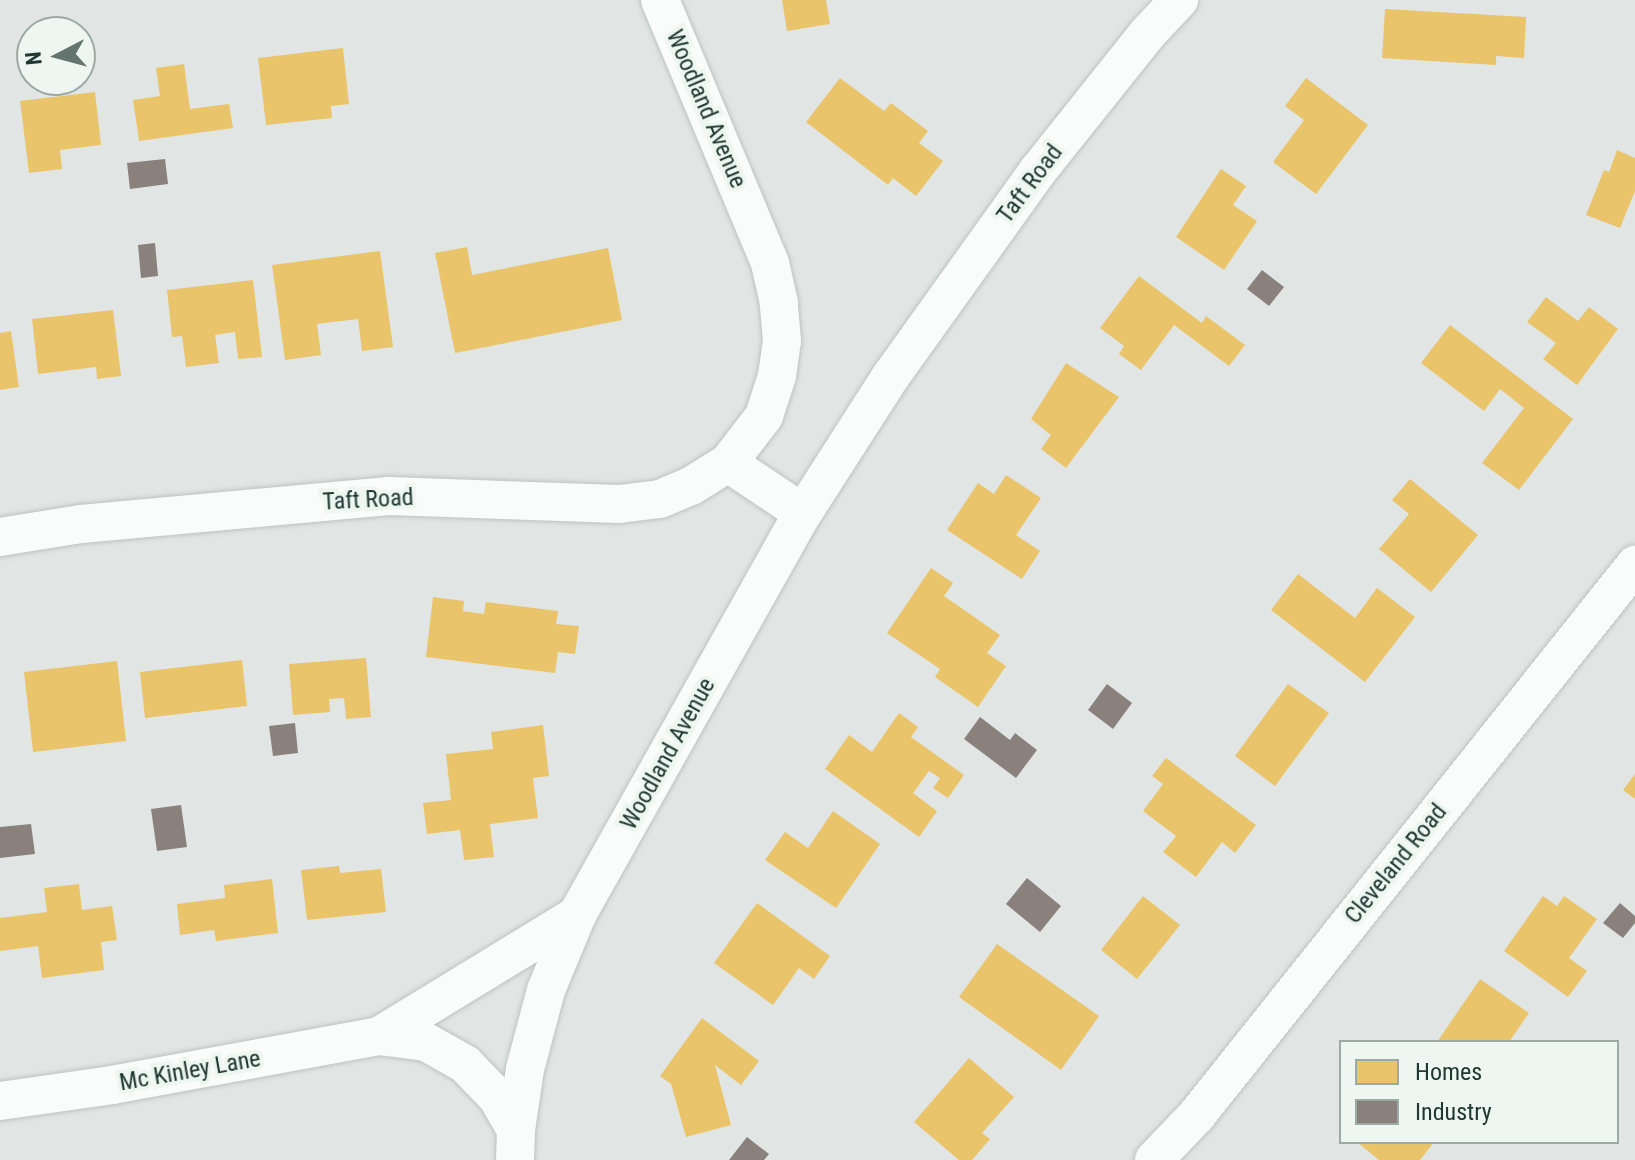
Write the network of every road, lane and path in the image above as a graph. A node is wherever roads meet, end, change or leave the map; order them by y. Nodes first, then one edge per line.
1 (660, 0) edge
2 (1179, 0) edge
3 (770, 263) joint
4 (891, 376) joint
5 (728, 463) junction
6 (803, 513) junction
7 (0, 537) edge
8 (1635, 565) edge
9 (577, 915) junction
10 (379, 1036) junction
11 (0, 1101) edge
12 (516, 1145) edge
13 (1154, 1160) edge

1 - 3 street, Woodland Avenue
2 - 4 street, Taft Road
3 - 5 street, Taft Road
4 - 6 street, Woodland Avenue
5 - 6 street
5 - 7 street, Taft Road
6 - 9 street, Woodland Avenue
8 - 13 street, Cleveland Road
9 - 10 street, Mc Kinley Lane
9 - 12 street, Woodland Avenue
10 - 11 street, Mc Kinley Lane
10 - 12 street, Mc Kinley Lane

